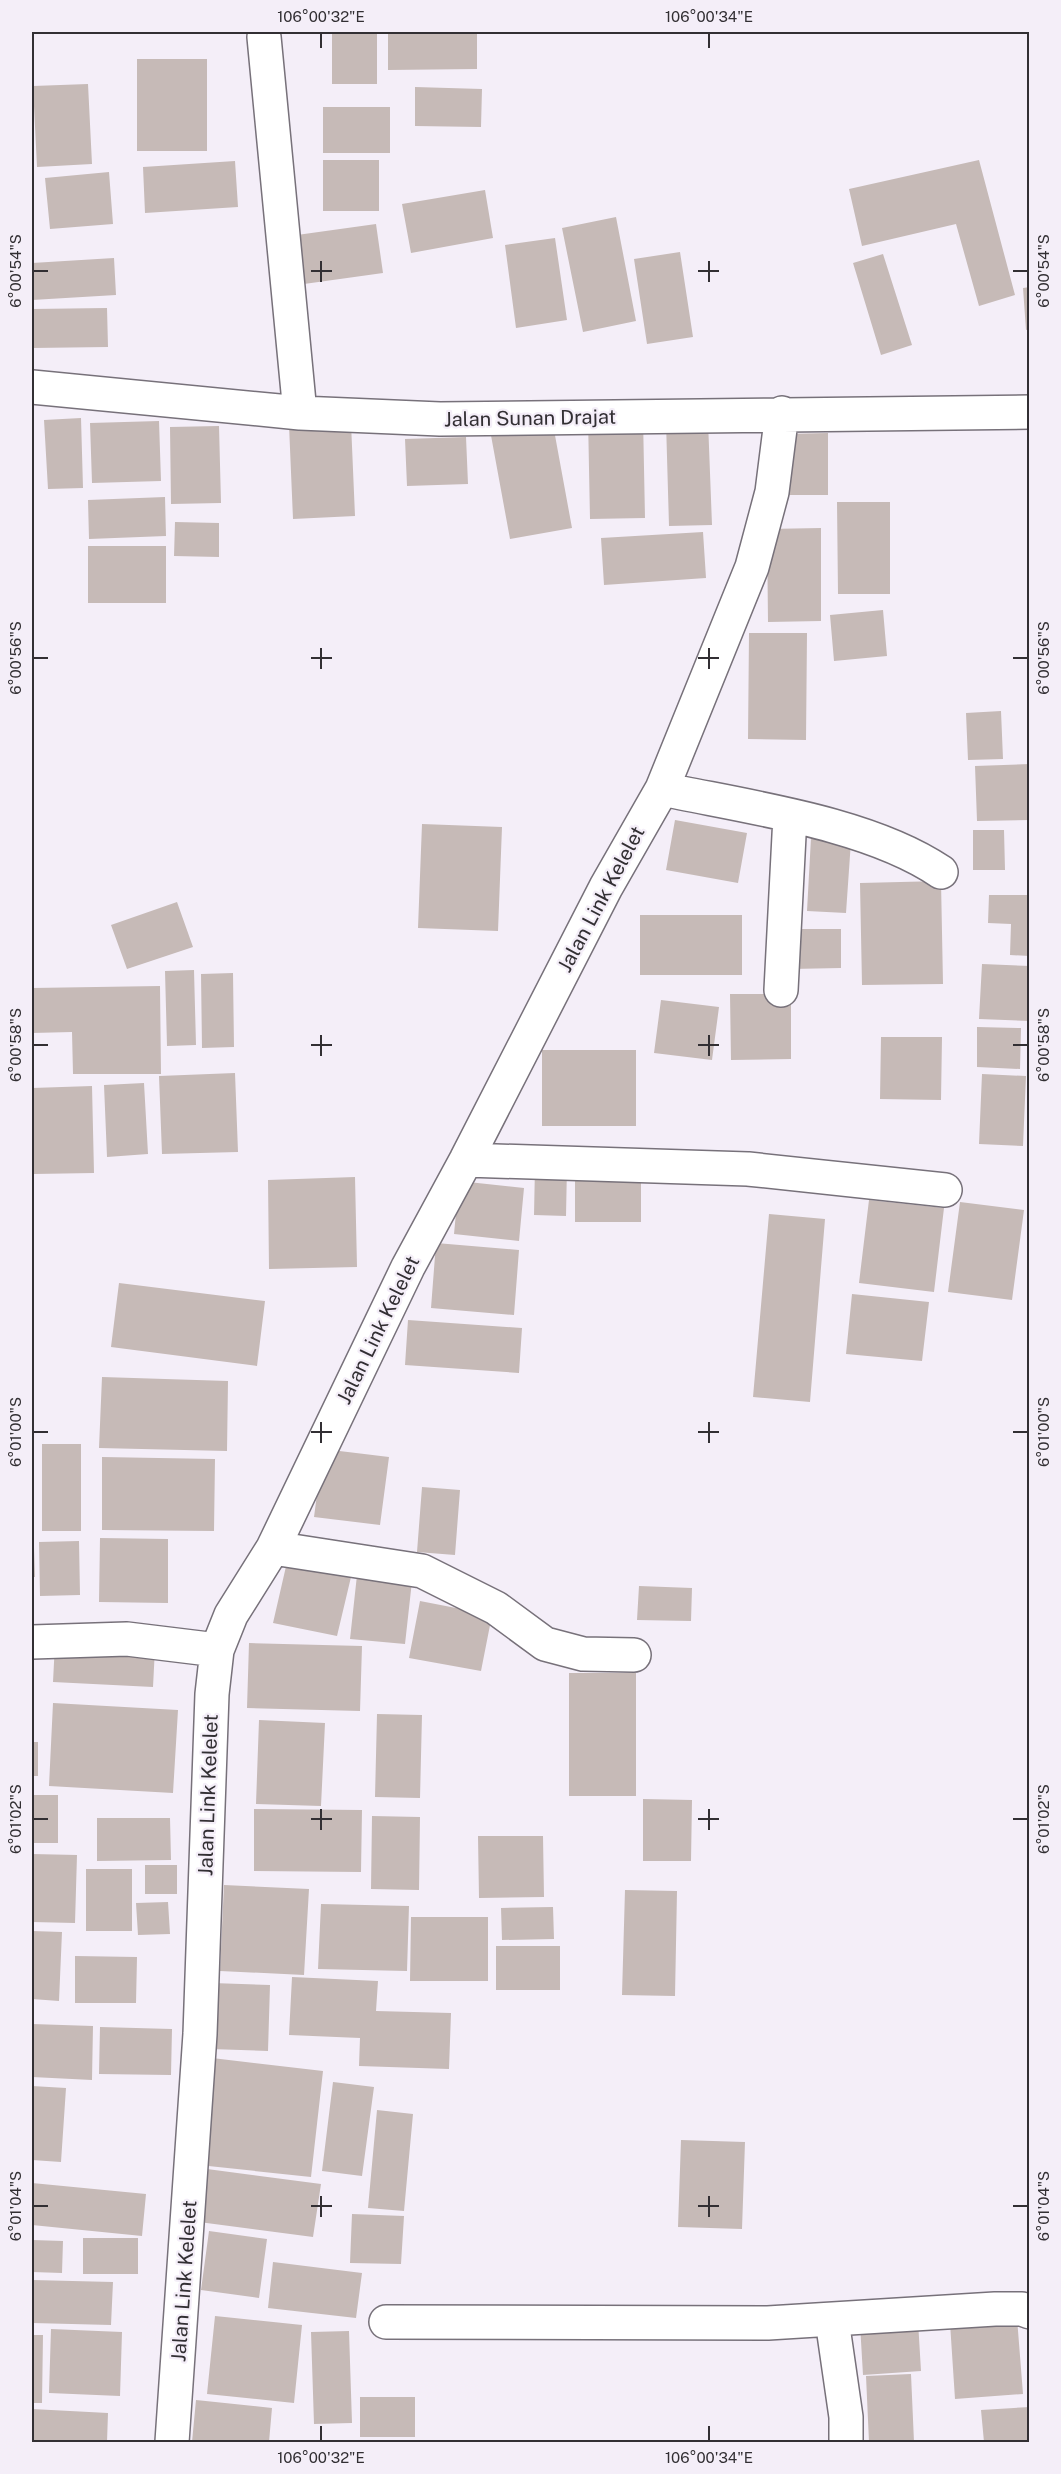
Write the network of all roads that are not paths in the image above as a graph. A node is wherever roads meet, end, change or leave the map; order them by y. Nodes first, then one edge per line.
1 (264, 37) dead end
2 (32, 387) edge
3 (1029, 412) edge
4 (300, 413) junction
5 (782, 413) junction
6 (662, 789) junction
7 (790, 816) junction
8 (940, 872) dead end
9 (781, 990) dead end
10 (466, 1160) junction
11 (945, 1190) dead end
12 (273, 1548) junction
13 (32, 1642) edge
14 (217, 1650) junction
15 (634, 1655) dead end
16 (1029, 2312) edge
17 (832, 2320) junction
18 (386, 2322) dead end
19 (172, 2442) edge
20 (846, 2442) edge

1 - 4 street
2 - 4 street, Jalan Sunan Drajat
3 - 5 street, Jalan Sunan Drajat
4 - 5 street, Jalan Sunan Drajat
5 - 6 street, Jalan Link Kelelet
6 - 7 street
6 - 10 street, Jalan Link Kelelet
7 - 8 street
7 - 9 street
10 - 11 street
10 - 12 street, Jalan Link Kelelet
12 - 14 street, Jalan Link Kelelet
12 - 15 street
13 - 14 street
14 - 19 street, Jalan Link Kelelet
16 - 17 street
17 - 18 street
17 - 20 street

